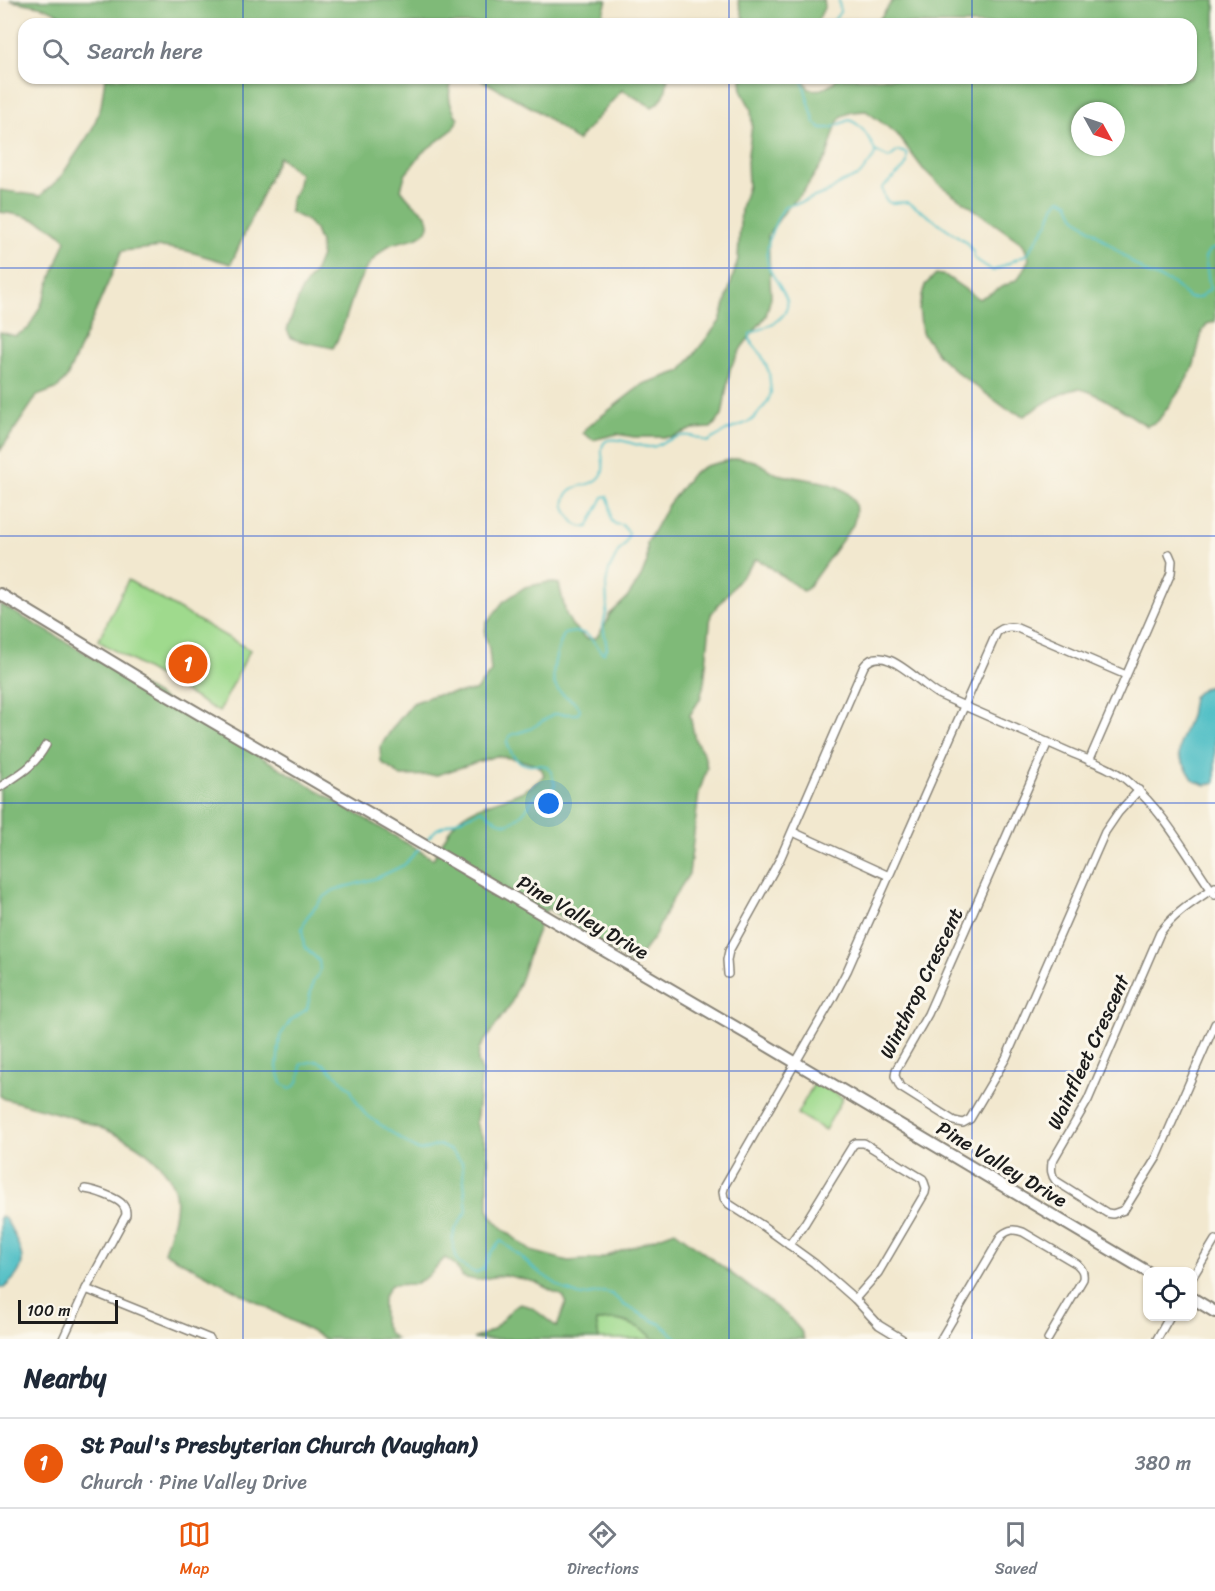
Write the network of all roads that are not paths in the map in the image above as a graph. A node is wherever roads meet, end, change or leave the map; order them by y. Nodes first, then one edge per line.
1 (1169, 555) dead end
2 (0, 594) edge
3 (1126, 675) junction
4 (964, 705) junction
5 (1048, 742) junction
6 (46, 745) dead end
7 (1089, 760) junction
8 (0, 787) edge
9 (1139, 790) junction
10 (793, 832) junction
11 (889, 876) junction
12 (1214, 891) edge
13 (728, 974) dead end
14 (1215, 1024) edge
15 (796, 1062) junction
16 (85, 1189) dead end
17 (1215, 1240) edge
18 (789, 1245) junction
19 (1143, 1269) edge
20 (1197, 1270) edge
21 (86, 1289) junction
22 (855, 1299) junction
23 (1197, 1301) edge
24 (1215, 1312) edge
25 (1168, 1321) edge
26 (63, 1339) edge
27 (210, 1339) edge
28 (902, 1339) edge
29 (942, 1339) edge
30 (1048, 1339) edge
31 (1157, 1339) edge

1 - 3 street
2 - 15 street, Pine Valley Drive
3 - 4 street
3 - 7 street
4 - 5 street
4 - 10 street
4 - 11 street
5 - 7 street
5 - 9 street, Winthrop Crescent
6 - 8 street
7 - 9 street
9 - 12 street
10 - 11 street
10 - 13 street
11 - 15 street
12 - 14 street, Wainfleet Crescent
15 - 18 street
15 - 19 street, Pine Valley Drive
16 - 21 street
17 - 20 street
18 - 22 street
18 - 22 street
21 - 26 street
21 - 27 street
22 - 28 street
23 - 24 street
25 - 31 street
29 - 30 street

